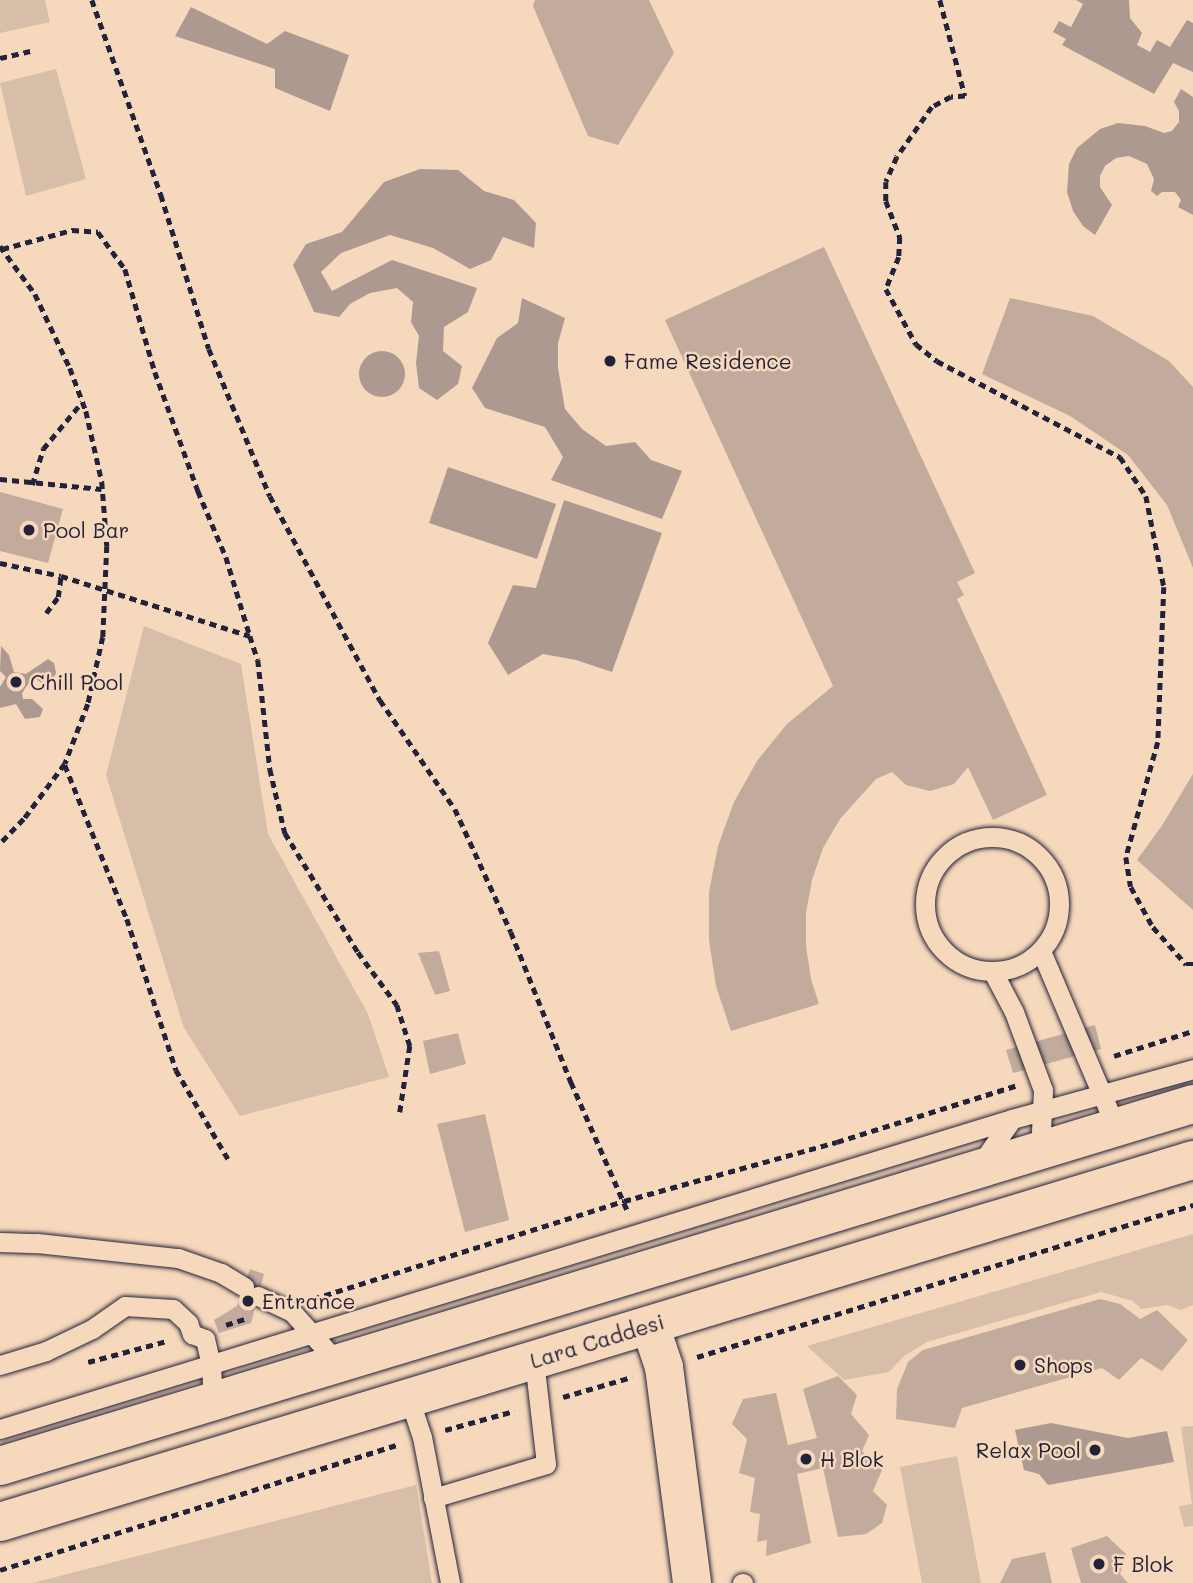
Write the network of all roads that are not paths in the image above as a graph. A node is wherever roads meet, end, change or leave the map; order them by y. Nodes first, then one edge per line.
1 (1041, 951) junction
2 (993, 972) junction
3 (1193, 1069) edge
4 (1193, 1104) edge
5 (1044, 1110) junction
6 (1109, 1111) junction
7 (1012, 1119) junction
8 (1040, 1151) junction
9 (1193, 1160) edge
10 (977, 1170) junction
11 (0, 1242) edge
12 (650, 1325) junction
13 (308, 1334) junction
14 (534, 1360) junction
15 (338, 1363) junction
16 (0, 1365) edge
17 (212, 1383) junction
18 (409, 1398) junction
19 (0, 1429) edge
20 (0, 1466) edge
21 (433, 1498) junction
22 (0, 1522) edge
23 (450, 1583) edge
24 (692, 1583) edge

1 - 2 lane
1 - 2 lane
1 - 6 lane
2 - 5 lane
3 - 6 lane
4 - 6 main road
5 - 6 lane
5 - 7 lane
5 - 8 lane
6 - 8 main road
7 - 10 lane
7 - 13 lane
8 - 10 main road
9 - 12 main road, Lara Caddesi
10 - 15 main road
11 - 13 lane
12 - 14 main road, Lara Caddesi
12 - 24 main road
13 - 15 lane
13 - 17 lane
14 - 18 main road, Lara Caddesi
14 - 21 lane
15 - 17 main road
16 - 17 lane
17 - 19 lane
17 - 20 main road
18 - 21 lane
18 - 22 main road, Lara Caddesi
21 - 23 lane

